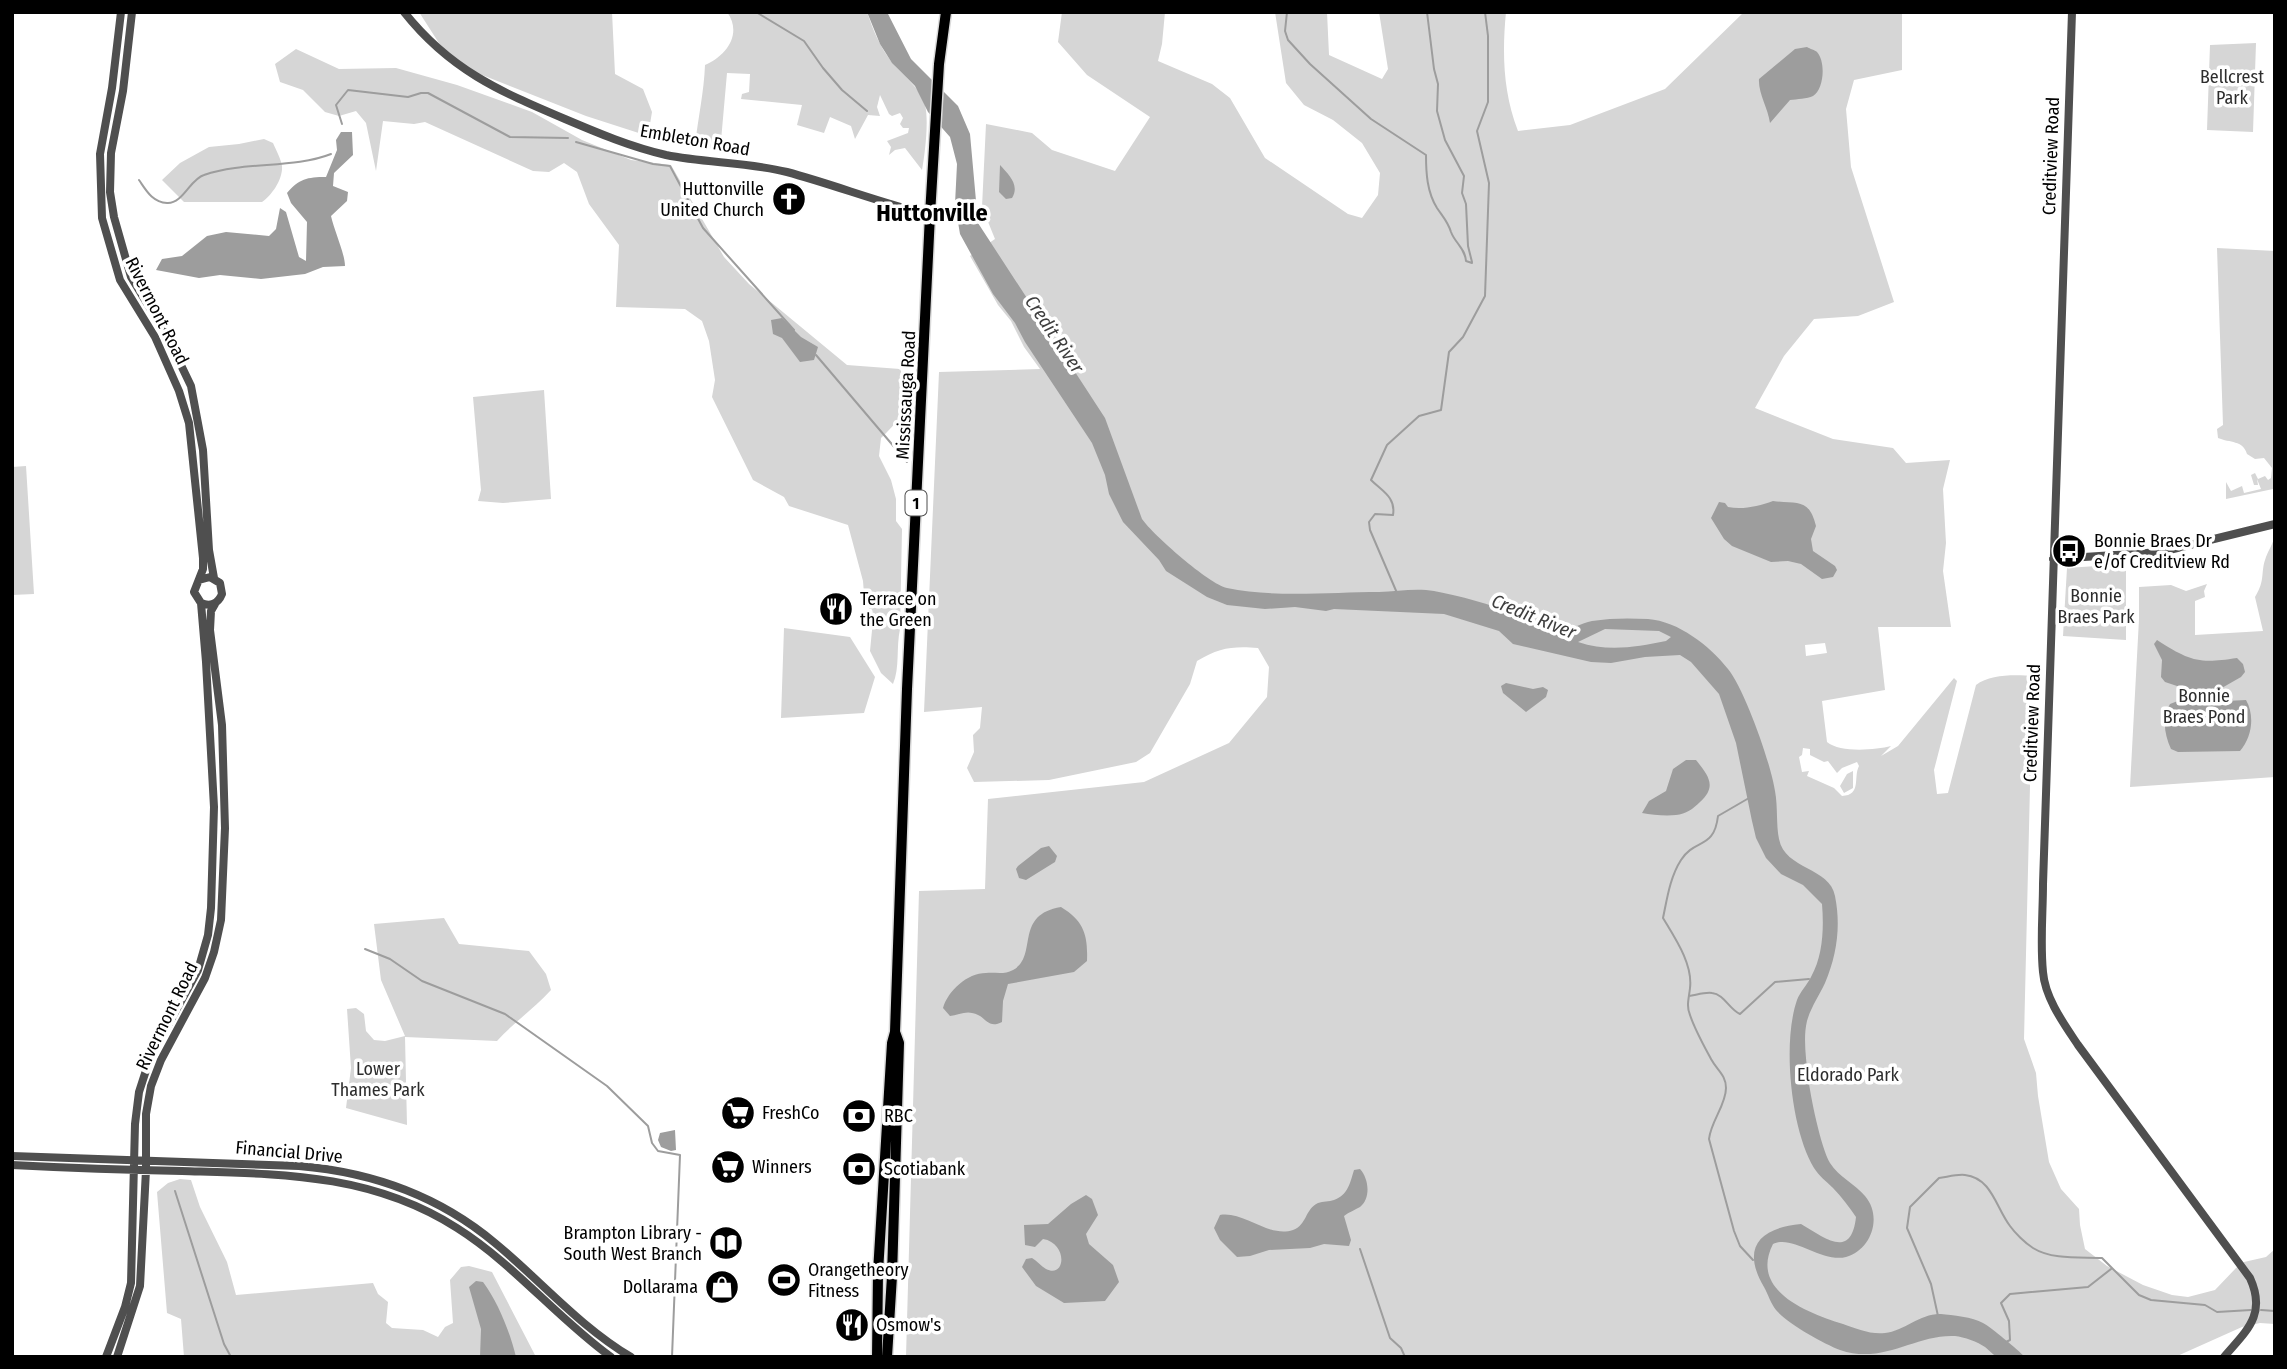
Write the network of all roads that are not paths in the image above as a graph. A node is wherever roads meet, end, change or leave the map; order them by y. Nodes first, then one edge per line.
1 (121, 12) edge
2 (132, 12) edge
3 (404, 12) edge
4 (946, 12) edge
5 (2072, 12) edge
6 (930, 215) junction
7 (2275, 524) edge
8 (2053, 559) junction
9 (214, 578) junction
10 (199, 580) junction
11 (201, 603) junction
12 (215, 604) junction
13 (895, 1032) junction
14 (12, 1156) edge
15 (134, 1159) junction
16 (146, 1160) junction
17 (12, 1165) edge
18 (134, 1170) junction
19 (146, 1170) junction
20 (106, 1357) edge
21 (117, 1357) edge
22 (611, 1357) edge
23 (631, 1357) edge
24 (877, 1357) edge
25 (887, 1357) edge
26 (2224, 1357) edge

1 - 10 street, Rivermont Road
2 - 9 street, Rivermont Road
3 - 6 street, Embleton Road
4 - 6 main road, Mississauga Road / 1
5 - 8 street, Creditview Road
6 - 13 main road, Mississauga Road / 1
7 - 8 street
8 - 26 street, Creditview Road
9 - 10 street
9 - 12 street
10 - 11 street
11 - 12 street
11 - 15 street, Rivermont Road
12 - 16 street, Rivermont Road
13 - 24 main road, Mississauga Road / 1
13 - 25 main road, Mississauga Road / 1
14 - 15 street, Financial Drive
15 - 16 street, Financial Drive
15 - 18 street, Rivermont Road
16 - 19 street, Rivermont Road
16 - 23 street, Financial Drive
17 - 18 street, Financial Drive
18 - 19 street, Financial Drive
18 - 20 street, Rivermont Road
19 - 21 street, Rivermont Road
19 - 22 street, Financial Drive

